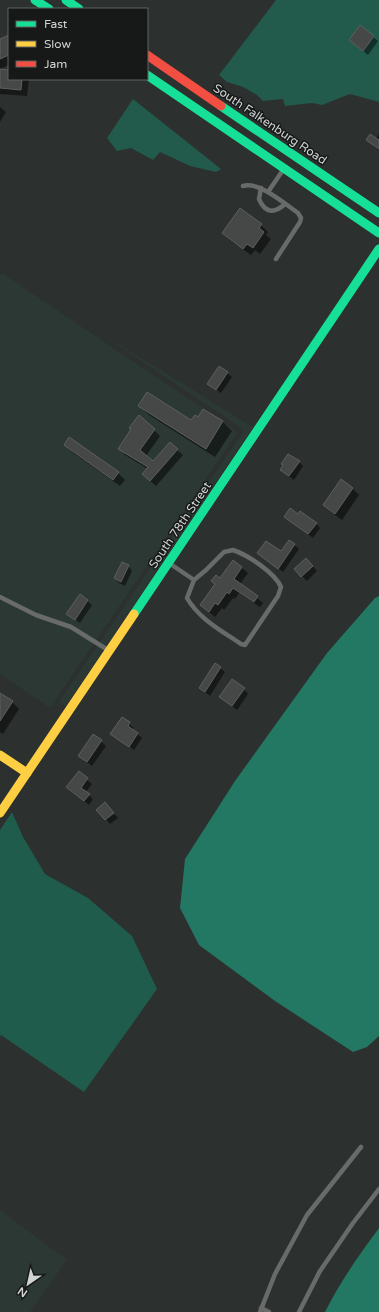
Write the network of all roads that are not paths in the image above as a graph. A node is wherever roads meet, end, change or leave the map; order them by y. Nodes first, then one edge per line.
1 (35, 0) edge
2 (66, 0) edge
3 (47, 8) edge
4 (78, 8) edge
5 (148, 56) edge
6 (148, 76) edge
7 (284, 168) junction
8 (244, 186) dead end
9 (261, 188) junction
10 (268, 192) junction
11 (285, 204) junction
12 (379, 213) edge
13 (379, 232) edge
14 (379, 249) edge
15 (276, 259) dead end
16 (169, 563) junction
17 (194, 580) junction
18 (0, 598) edge
19 (109, 651) junction
20 (0, 755) edge
21 (26, 773) junction
22 (0, 813) edge
23 (361, 1147) dead end
24 (379, 1189) edge
25 (260, 1310) edge
26 (269, 1312) edge
27 (299, 1312) edge

1 - 3 street
2 - 4 street
5 - 12 street, South Falkenburg Road
6 - 7 street
7 - 10 lane
7 - 13 street
8 - 9 lane
9 - 10 lane
9 - 11 lane
10 - 11 lane
11 - 15 lane
14 - 16 street, South 78th Street
16 - 17 lane
16 - 19 street, South 78th Street
17 - 17 lane
18 - 19 lane
19 - 21 street, South 78th Street
20 - 21 street
21 - 22 street, South 78th Street
23 - 25 lane
24 - 27 lane
25 - 26 lane

